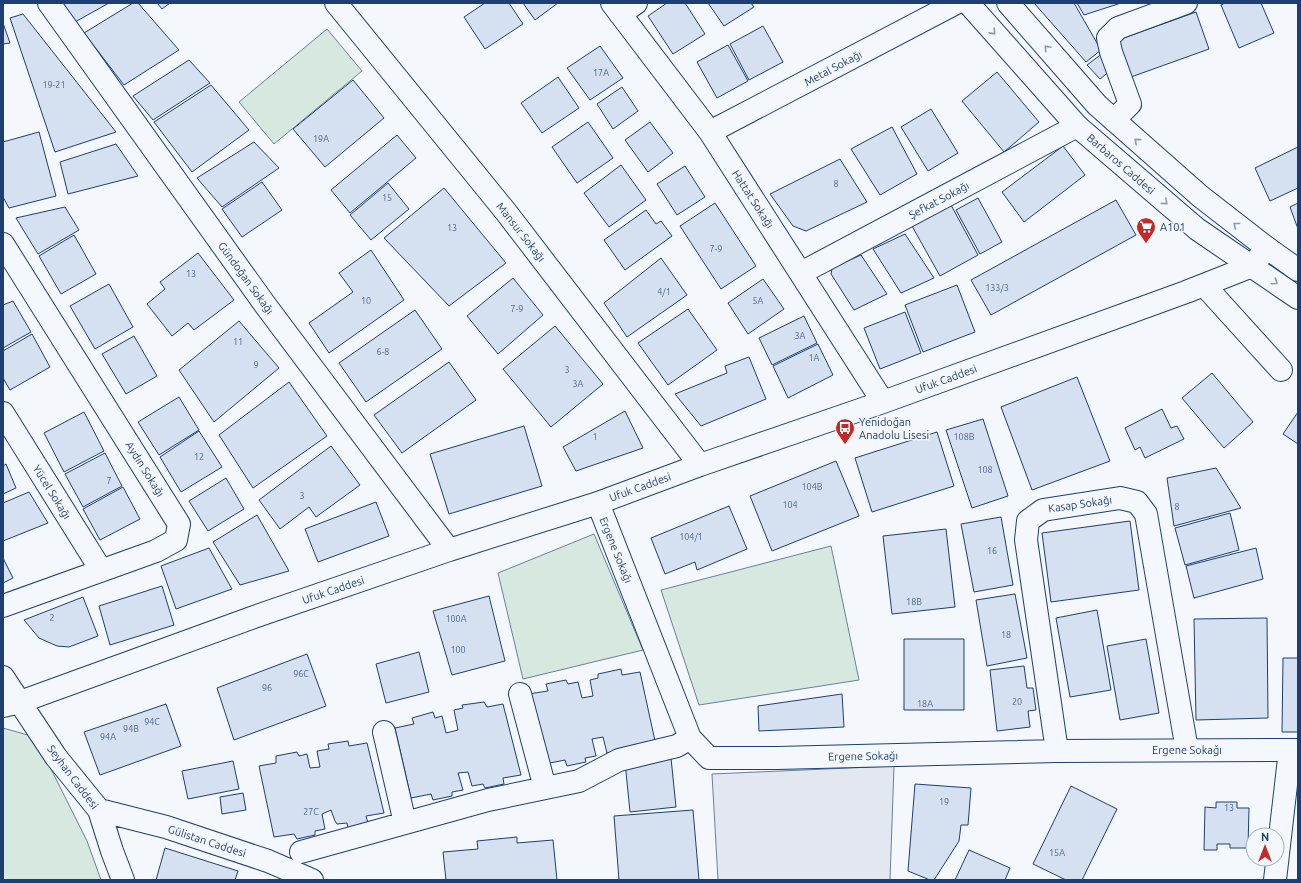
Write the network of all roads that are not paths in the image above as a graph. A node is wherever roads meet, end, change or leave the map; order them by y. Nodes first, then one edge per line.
1 (49, 3) edge
2 (336, 3) edge
3 (956, 3) edge
4 (968, 3) edge
5 (1008, 3) edge
6 (1186, 3) edge
7 (623, 7) edge
8 (1114, 120) junction
9 (1077, 126) junction
10 (710, 132) junction
11 (3, 244) edge
12 (1267, 248) junction
13 (1252, 266) junction
14 (1298, 270) edge
15 (801, 273) junction
16 (1204, 285) junction
17 (1298, 298) edge
18 (1281, 370) dead end
19 (883, 402) junction
20 (3, 413) edge
21 (700, 465) junction
22 (598, 503) junction
23 (449, 550) junction
24 (101, 570) junction
25 (3, 606) edge
26 (3, 677) edge
27 (520, 694) dead end
28 (12, 704) edge
29 (384, 732) dead end
30 (690, 738) junction
31 (1187, 750) junction
32 (1294, 750) edge
33 (1058, 751) junction
34 (545, 788) junction
35 (99, 810) junction
36 (406, 823) junction
37 (301, 852) dead end
38 (123, 880) edge
39 (312, 880) edge
40 (1275, 880) edge

1 - 23 street, Gündoğan Sokağı
2 - 21 street, Mansur Sokağı
3 - 10 street, Metal Sokağı
4 -> 9 street, Barbaros Caddesi
8 -> 5 street
6 - 8 street
7 - 10 street, Hattat Sokağı
12 -> 8 street
9 -> 13 street, Barbaros Caddesi
9 - 15 street, Şefkat Sokağı
10 - 15 street, Hattat Sokağı
11 - 24 street, Aydın Sokağı
12 - 13 street, Ufuk Caddesi
12 - 14 street
13 - 16 street, Ufuk Caddesi
13 -> 17 street, Barbaros Caddesi
15 - 19 street, Hattat Sokağı
16 - 18 street
16 - 19 street, Ufuk Caddesi
19 - 21 street, Ufuk Caddesi
20 - 24 street, Yücel Sokağı
21 - 22 street, Ufuk Caddesi
22 - 23 street, Ufuk Caddesi
22 - 30 street, Ergene Sokağı
23 - 28 street, Ufuk Caddesi
24 - 25 street, Aydın Sokağı
26 - 28 street, Seyhan Caddesi
27 - 34 street
28 - 35 street, Seyhan Caddesi
29 - 36 street
30 - 33 street, Ergene Sokağı
30 - 34 street
31 - 32 street, Ergene Sokağı
31 - 33 street, Ergene Sokağı
31 - 33 street, Kasap Sokağı
32 - 40 street
34 - 36 street
35 - 38 street, Seyhan Caddesi
35 - 39 street, Gülistan Caddesi
36 - 37 street

